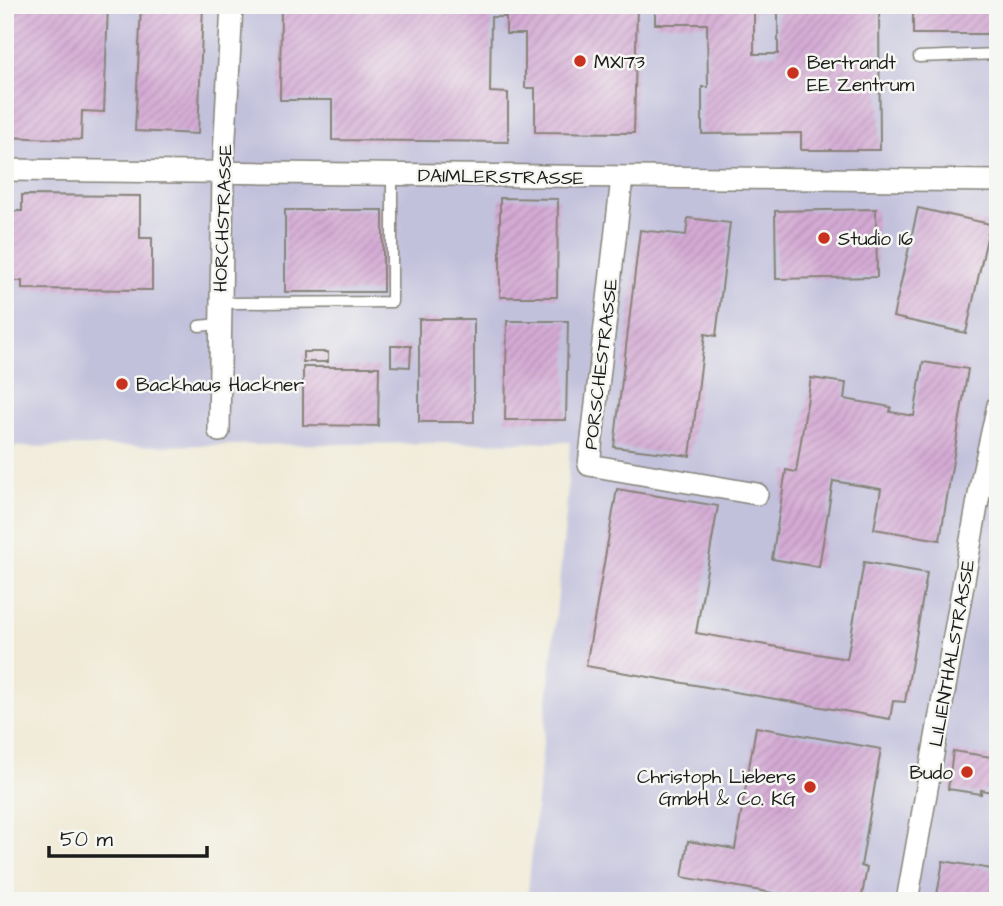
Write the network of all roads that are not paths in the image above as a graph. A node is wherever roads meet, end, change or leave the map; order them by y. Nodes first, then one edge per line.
1 (232, 5) edge
2 (998, 54) edge
3 (919, 57) dead end
4 (5, 170) edge
5 (223, 174) junction
6 (392, 174) junction
7 (622, 178) junction
8 (998, 181) edge
9 (219, 300) junction
10 (998, 405) edge
11 (219, 430) dead end
12 (757, 494) dead end
13 (907, 901) edge

1 - 5 street, HORCHSTRASSE
2 - 3 lane
4 - 5 street, DAIMLERSTRASSE
5 - 6 street, DAIMLERSTRASSE
5 - 9 street, HORCHSTRASSE
6 - 7 street, DAIMLERSTRASSE
6 - 9 lane
7 - 8 street, DAIMLERSTRASSE
7 - 12 street, PORSCHESTRASSE
9 - 11 street, HORCHSTRASSE
10 - 13 street, LILIENTHALSTRASSE

